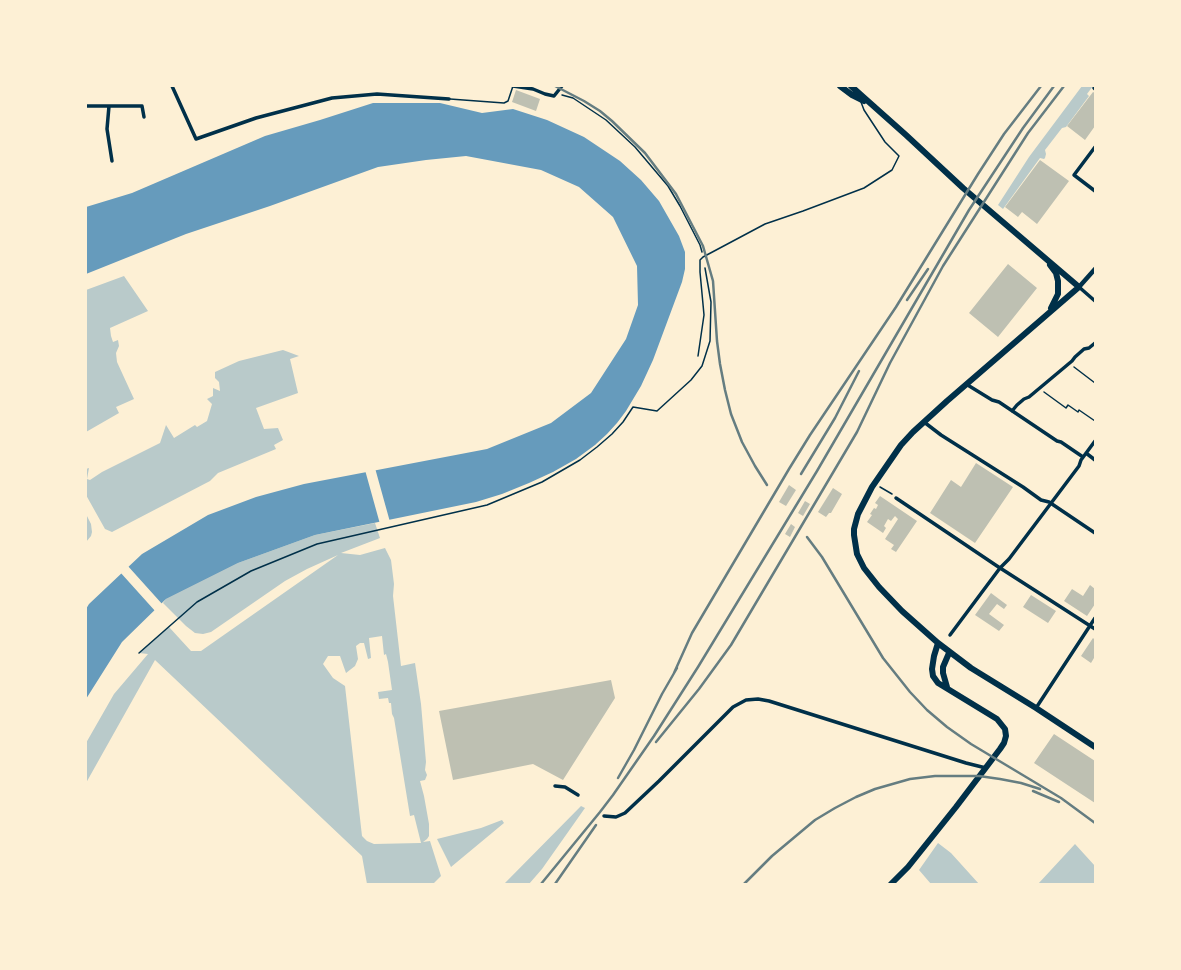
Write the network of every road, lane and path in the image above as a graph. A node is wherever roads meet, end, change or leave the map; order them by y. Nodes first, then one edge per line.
1 (172, 86) edge
2 (513, 86) edge
3 (562, 86) edge
4 (840, 86) edge
5 (853, 88) edge
6 (556, 93) junction
7 (859, 98) junction
8 (449, 99) joint
9 (871, 104) junction
10 (86, 106) edge
11 (109, 106) junction
12 (144, 117) dead end
13 (1095, 147) edge
14 (112, 161) dead end
15 (1095, 191) edge
16 (703, 257) junction
17 (1045, 258) junction
18 (1095, 269) edge
19 (1079, 287) junction
20 (1095, 301) edge
21 (1048, 313) junction
22 (1095, 343) edge
23 (698, 356) dead end
24 (1079, 371) dead end
25 (1095, 383) edge
26 (966, 384) junction
27 (1040, 388) junction
28 (1012, 411) junction
29 (924, 421) junction
30 (1095, 421) edge
31 (1095, 441) edge
32 (1084, 455) junction
33 (1095, 460) edge
34 (880, 487) dead end
35 (896, 498) joint
36 (1051, 503) junction
37 (1095, 533) edge
38 (1000, 568) junction
39 (1095, 618) edge
40 (1090, 626) junction
41 (1095, 629) edge
42 (950, 635) dead end
43 (938, 643) junction
44 (139, 653) dead end
45 (949, 653) junction
46 (947, 687) junction
47 (1036, 708) junction
48 (1095, 747) edge
49 (986, 768) junction
50 (555, 786) dead end
51 (578, 796) dead end
52 (607, 811) dead end
53 (604, 816) dead end
54 (610, 816) junction
55 (891, 884) edge

1 - 8 street
2 - 6 street
2 - 8 lane
3 - 6 street
4 - 7 highway
5 - 7 lane
5 - 9 highway
6 - 16 path
7 - 9 highway
7 - 16 lane
9 - 17 highway
10 - 11 street
11 - 12 street
11 - 14 street
13 - 15 street
16 - 23 lane
16 - 44 path
17 - 19 highway
17 - 21 highway
18 - 19 street
19 - 20 street
19 - 21 highway
21 - 26 highway
22 - 27 street
24 - 25 path
26 - 28 street
26 - 29 highway
27 - 28 street
27 - 30 path
28 - 32 street
29 - 36 street
29 - 43 highway
31 - 32 street
32 - 33 street
32 - 36 street
34 - 35 path
35 - 38 street
36 - 37 street
36 - 38 street
38 - 40 street
38 - 42 street
39 - 40 street
40 - 41 street
40 - 47 street
43 - 45 highway
43 - 46 highway
45 - 46 highway
45 - 47 highway
46 - 49 highway
47 - 48 highway
49 - 54 street
49 - 55 highway
50 - 51 street
52 - 54 street
53 - 54 street

